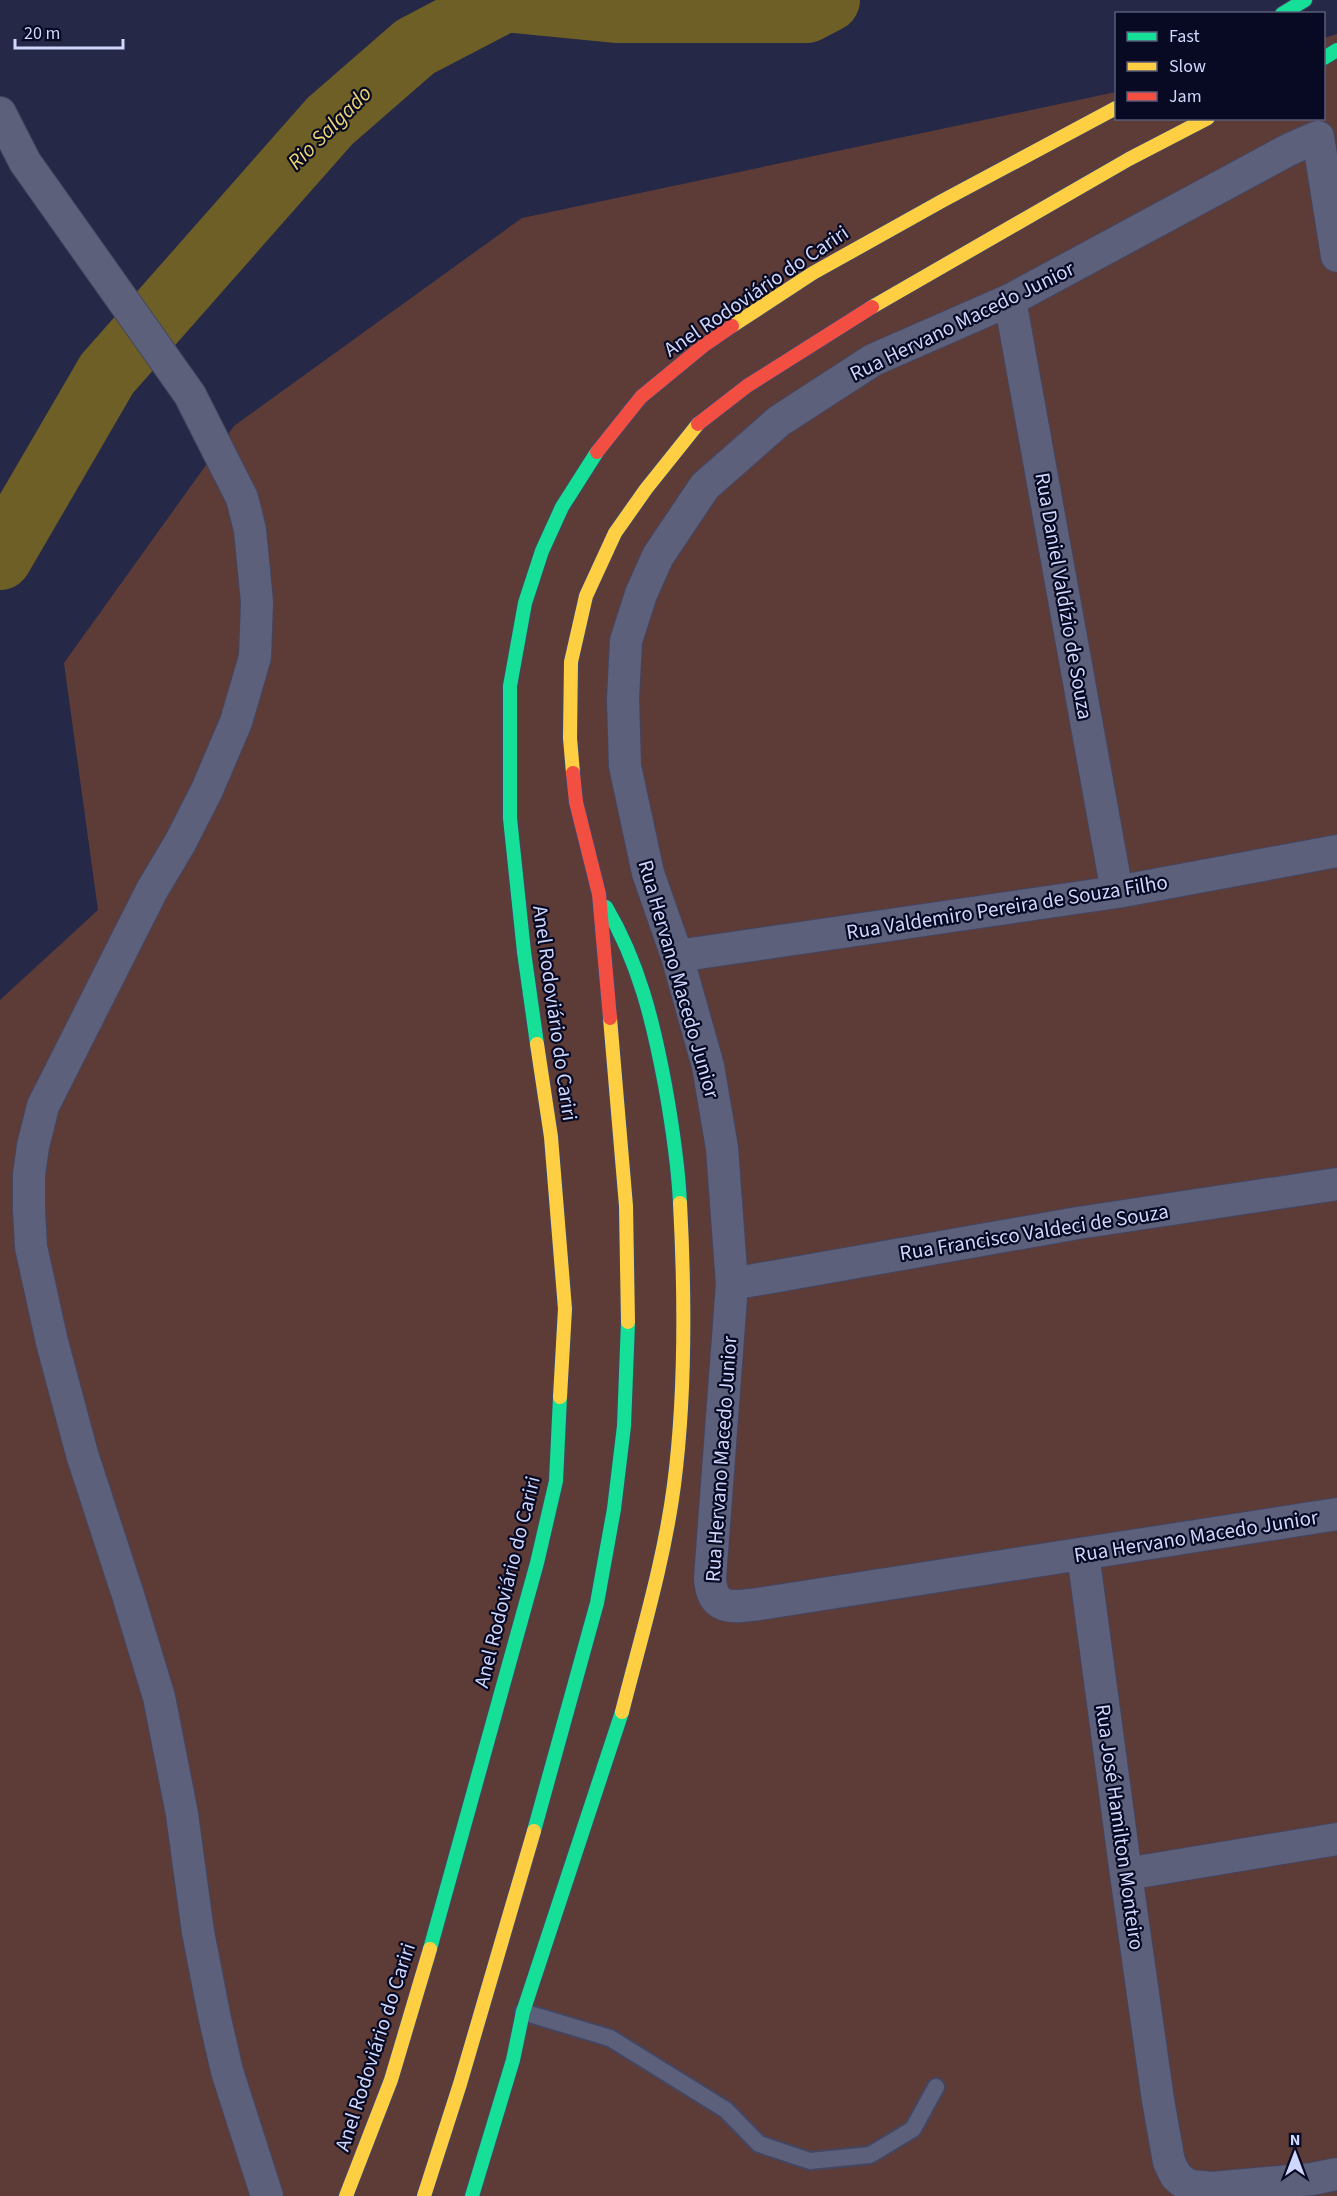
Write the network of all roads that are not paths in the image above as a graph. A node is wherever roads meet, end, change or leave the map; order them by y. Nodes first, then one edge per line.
1 (1305, 0) edge
2 (1285, 12) edge
3 (1115, 109) edge
4 (0, 113) edge
5 (1204, 120) edge
6 (1316, 128) edge
7 (1337, 256) edge
8 (1010, 300) junction
9 (1337, 851) edge
10 (1117, 892) junction
11 (599, 894) junction
12 (677, 956) junction
13 (1337, 1184) edge
14 (732, 1284) junction
15 (1337, 1514) edge
16 (1083, 1554) junction
17 (1337, 1839) edge
18 (1126, 1874) junction
19 (523, 2012) junction
20 (936, 2087) dead end
21 (1321, 2183) edge
22 (267, 2196) edge
23 (346, 2196) edge
24 (424, 2196) edge
25 (472, 2196) edge

1 - 2 main road
3 - 23 main road, Anel Rodoviário do Cariri
4 - 22 street
5 - 11 main road
6 - 7 street
6 - 8 street, Rua Hervano Macedo Junior
8 - 10 street, Rua Daniel Valdízio de Souza
8 - 12 street, Rua Hervano Macedo Junior
9 - 10 street, Rua Valdemiro Pereira de Souza Filho
10 - 12 street, Rua Valdemiro Pereira de Souza Filho
11 - 19 main road
11 - 24 main road
12 - 14 street, Rua Hervano Macedo Junior
13 - 14 street, Rua Francisco Valdeci de Souza
14 - 16 street, Rua Hervano Macedo Junior
15 - 16 street, Rua Hervano Macedo Junior
16 - 18 street, Rua José Hamilton Monteiro
17 - 18 street
18 - 21 street, Rua José Hamilton Monteiro
19 - 20 lane
19 - 25 main road

